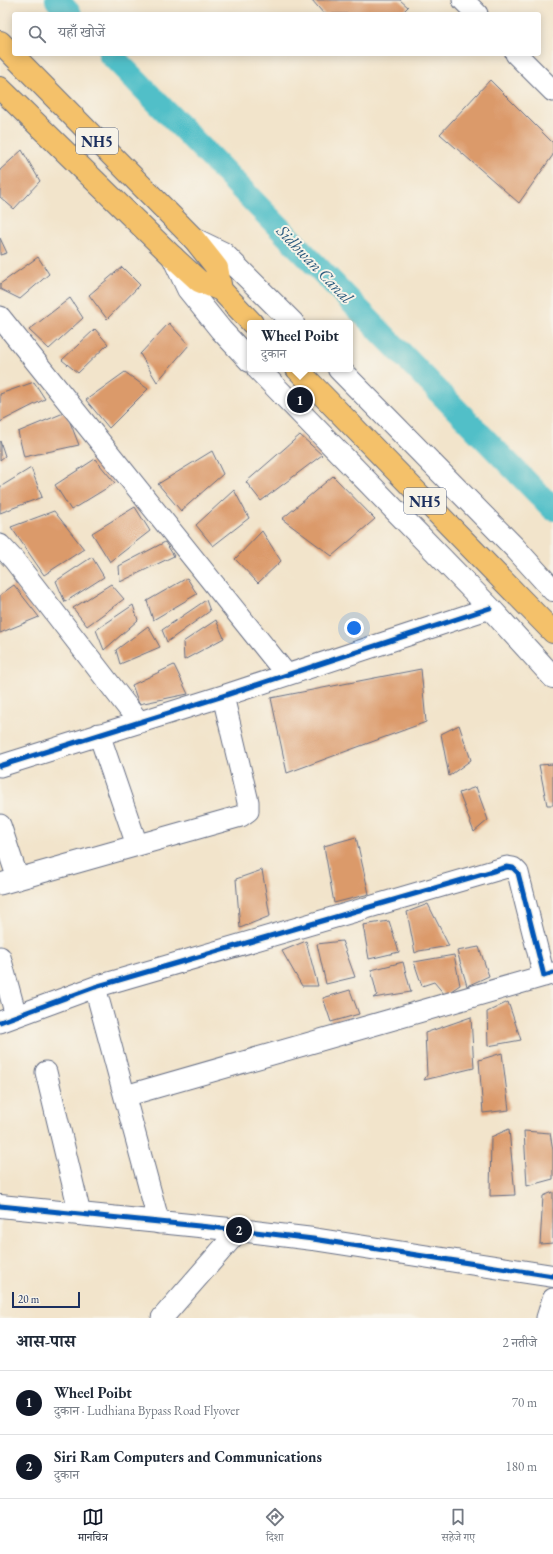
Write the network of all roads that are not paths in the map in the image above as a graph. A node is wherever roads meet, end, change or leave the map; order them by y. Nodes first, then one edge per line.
1 (463, 0) edge
2 (475, 12) edge
3 (0, 42) edge
4 (12, 54) edge
5 (14, 56) edge
6 (518, 56) edge
7 (0, 88) edge
8 (553, 91) edge
9 (194, 239) junction
10 (173, 257) junction
11 (221, 290) junction
12 (0, 317) edge
13 (249, 320) edge
14 (290, 320) edge
15 (247, 358) edge
16 (261, 372) edge
17 (300, 372) edge
18 (342, 372) edge
19 (0, 545) edge
20 (7, 566) edge
21 (553, 590) edge
22 (490, 608) junction
23 (553, 632) edge
24 (286, 674) junction
25 (553, 677) edge
26 (223, 696) junction
27 (139, 722) junction
28 (99, 734) junction
29 (0, 766) edge
30 (0, 825) edge
31 (137, 845) junction
32 (9, 881) edge
33 (0, 958) edge
34 (548, 974) edge
35 (95, 987) junction
36 (8, 1019) edge
37 (46, 1072) dead end
38 (125, 1096) junction
39 (0, 1206) edge
40 (80, 1214) junction
41 (159, 1222) junction
42 (239, 1230) junction
43 (553, 1276) edge
44 (553, 1299) edge
45 (162, 1318) edge
46 (547, 1318) edge

1 - 2 street
3 - 4 highway, NH5
5 - 9 highway, NH5
6 - 8 street
7 - 10 highway, NH5
9 - 11 highway, NH5
9 - 14 street
10 - 11 highway, NH5
10 - 15 street
11 - 13 highway, NH5
12 - 24 street
16 - 22 street
17 - 23 highway, NH5
18 - 21 street
19 - 20 street
20 - 27 street
22 - 24 street
22 - 25 street
24 - 26 street
26 - 27 street
26 - 31 street
27 - 28 street
28 - 29 street
28 - 31 street
30 - 32 street
31 - 32 street
33 - 36 street
34 - 35 street
34 - 38 street
35 - 36 street
35 - 38 street
37 - 40 street
38 - 41 street
39 - 40 street
40 - 41 street
41 - 42 street
42 - 43 street
42 - 45 street
44 - 46 street

